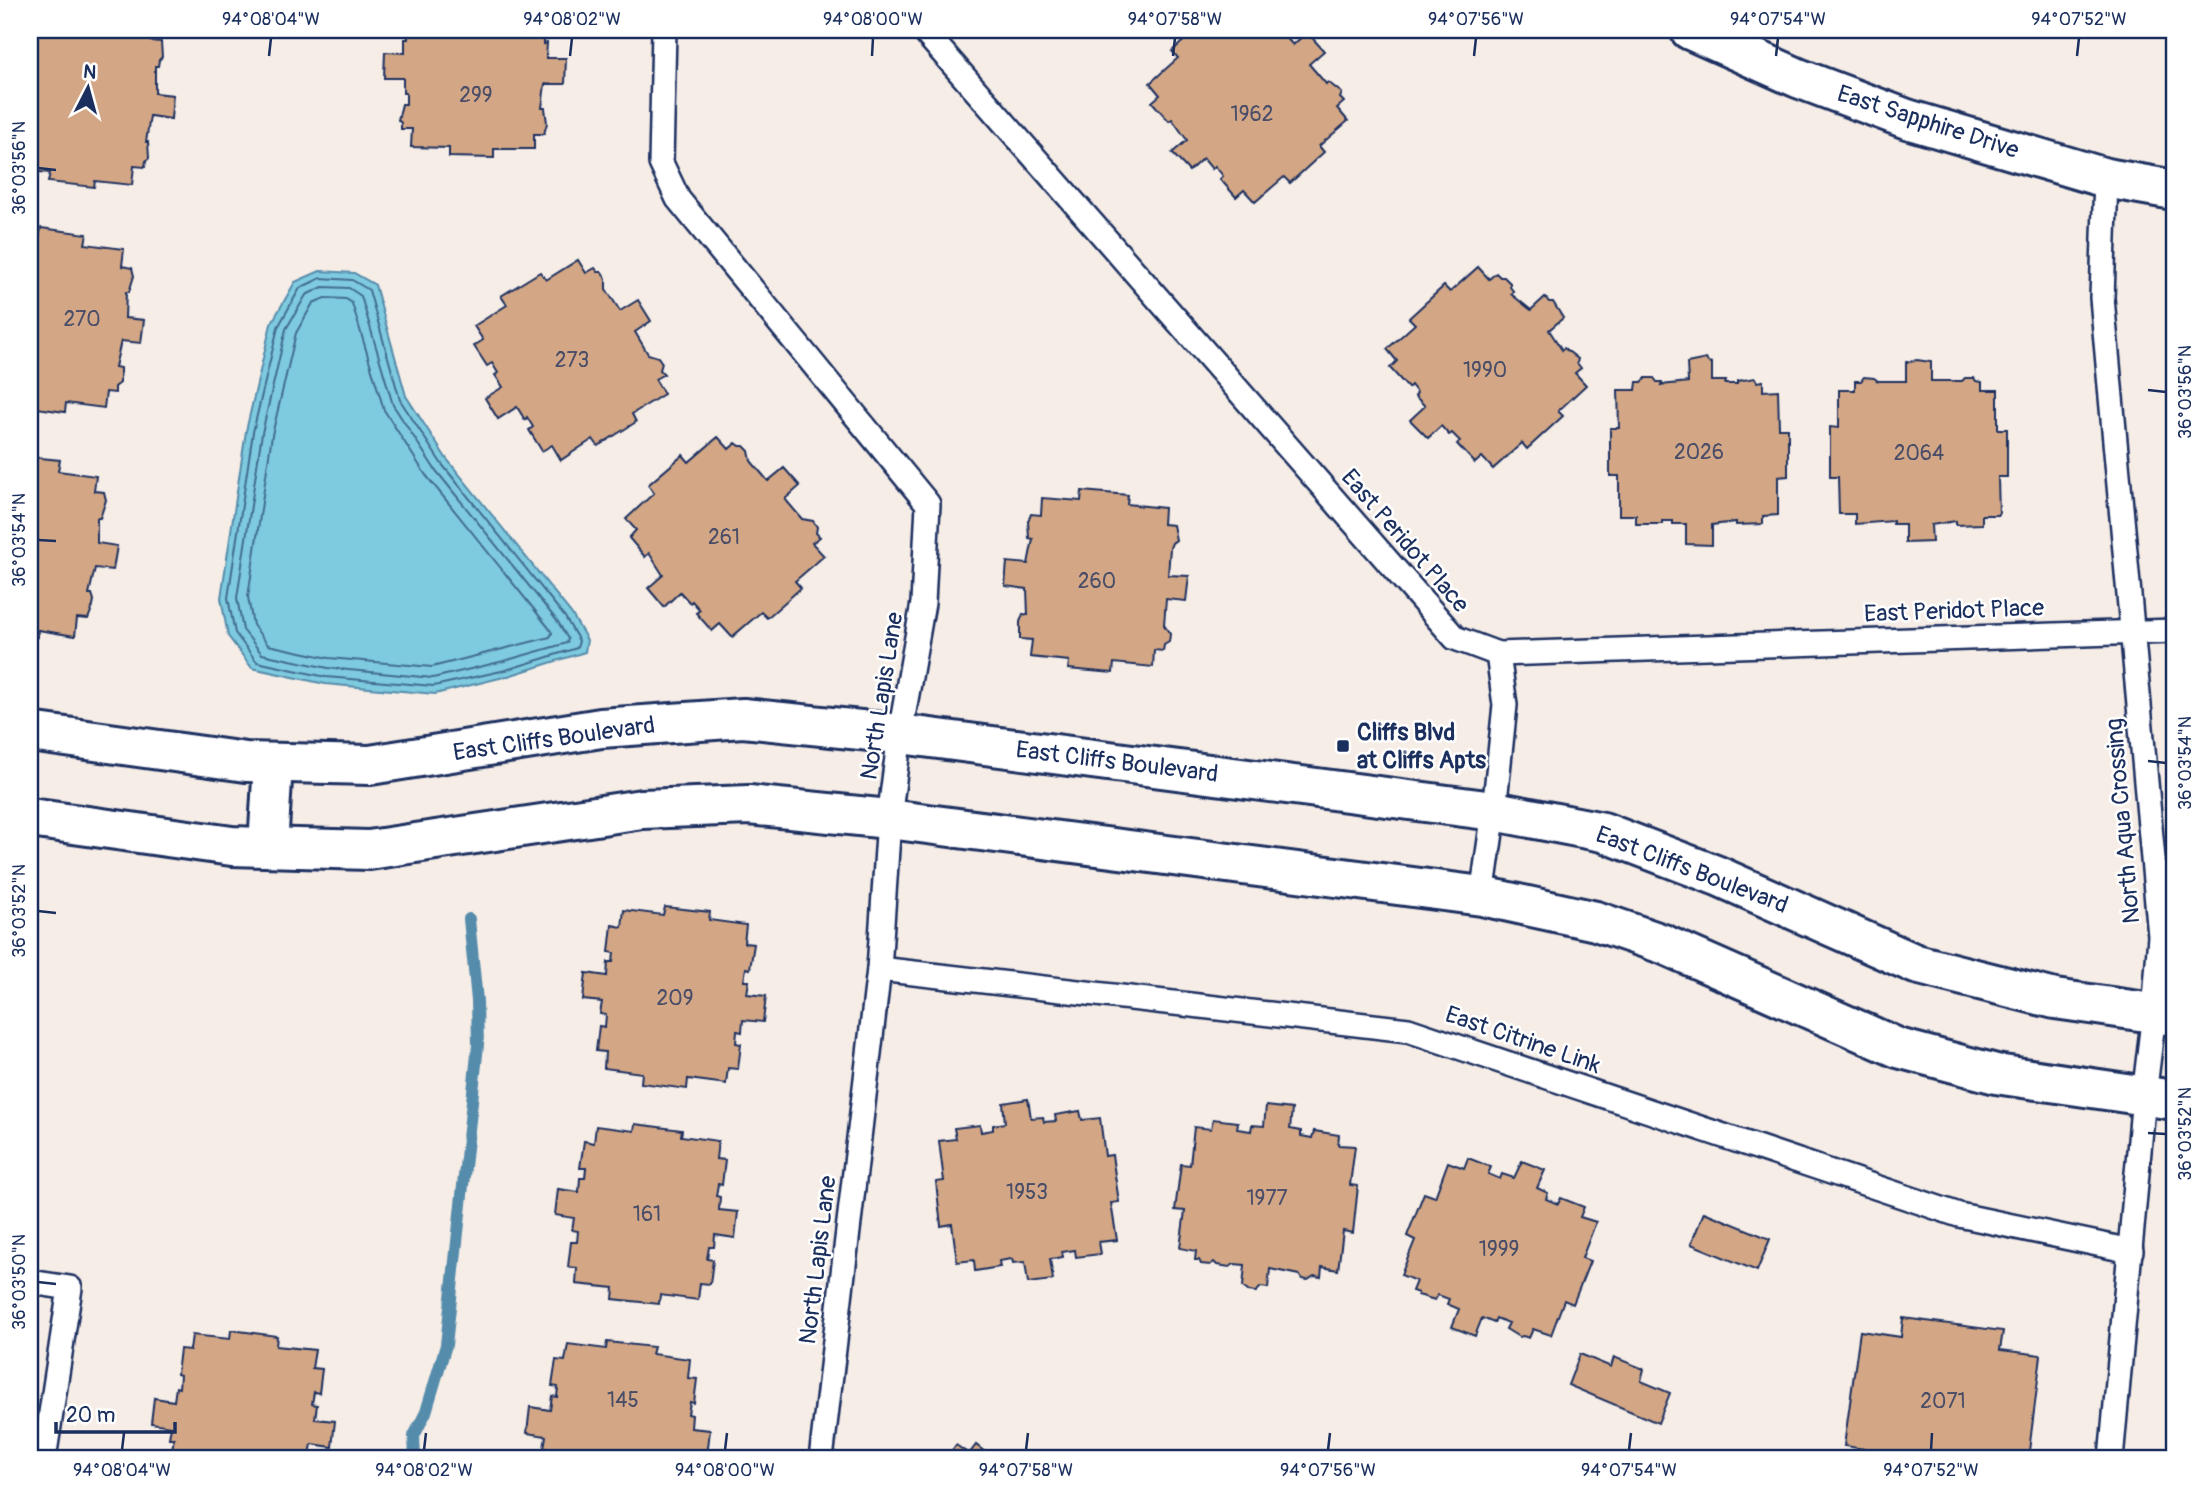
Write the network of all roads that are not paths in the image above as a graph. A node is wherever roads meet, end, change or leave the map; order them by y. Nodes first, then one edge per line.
1 (664, 30) edge
2 (923, 30) edge
3 (1690, 30) edge
4 (2106, 178) junction
5 (2174, 190) edge
6 (2132, 631) junction
7 (2174, 631) edge
8 (1498, 654) junction
9 (30, 732) edge
10 (900, 734) junction
11 (273, 763) junction
12 (1494, 811) junction
13 (30, 818) edge
14 (889, 820) junction
15 (268, 847) junction
16 (1482, 896) junction
17 (880, 969) junction
18 (2164, 1014) edge
19 (2159, 1098) edge
20 (2131, 1251) junction
21 (30, 1283) edge
22 (44, 1459) edge
23 (821, 1459) edge
24 (2110, 1459) edge

1 - 10 lane, North Lapis Lane
2 - 8 lane, East Peridot Place
3 - 4 street, East Sapphire Drive
4 - 5 street, East Sapphire Drive
4 - 6 lane, North Aqua Crossing
6 - 7 lane, East Peridot Place
6 - 8 lane, East Peridot Place
6 - 18 lane, North Aqua Crossing
8 - 12 lane
9 - 11 street, East Cliffs Boulevard
10 - 11 street, East Cliffs Boulevard
10 - 12 street, East Cliffs Boulevard
10 - 14 lane, North Lapis Lane
11 - 15 street
12 - 16 lane
12 - 18 street, East Cliffs Boulevard
13 - 15 street
14 - 15 street
14 - 16 street
14 - 17 lane, North Lapis Lane
16 - 19 street
17 - 20 lane, East Citrine Link
17 - 23 lane, North Lapis Lane
18 - 19 lane, North Aqua Crossing
19 - 20 lane, North Aqua Crossing
20 - 24 lane, North Aqua Crossing
21 - 22 lane

